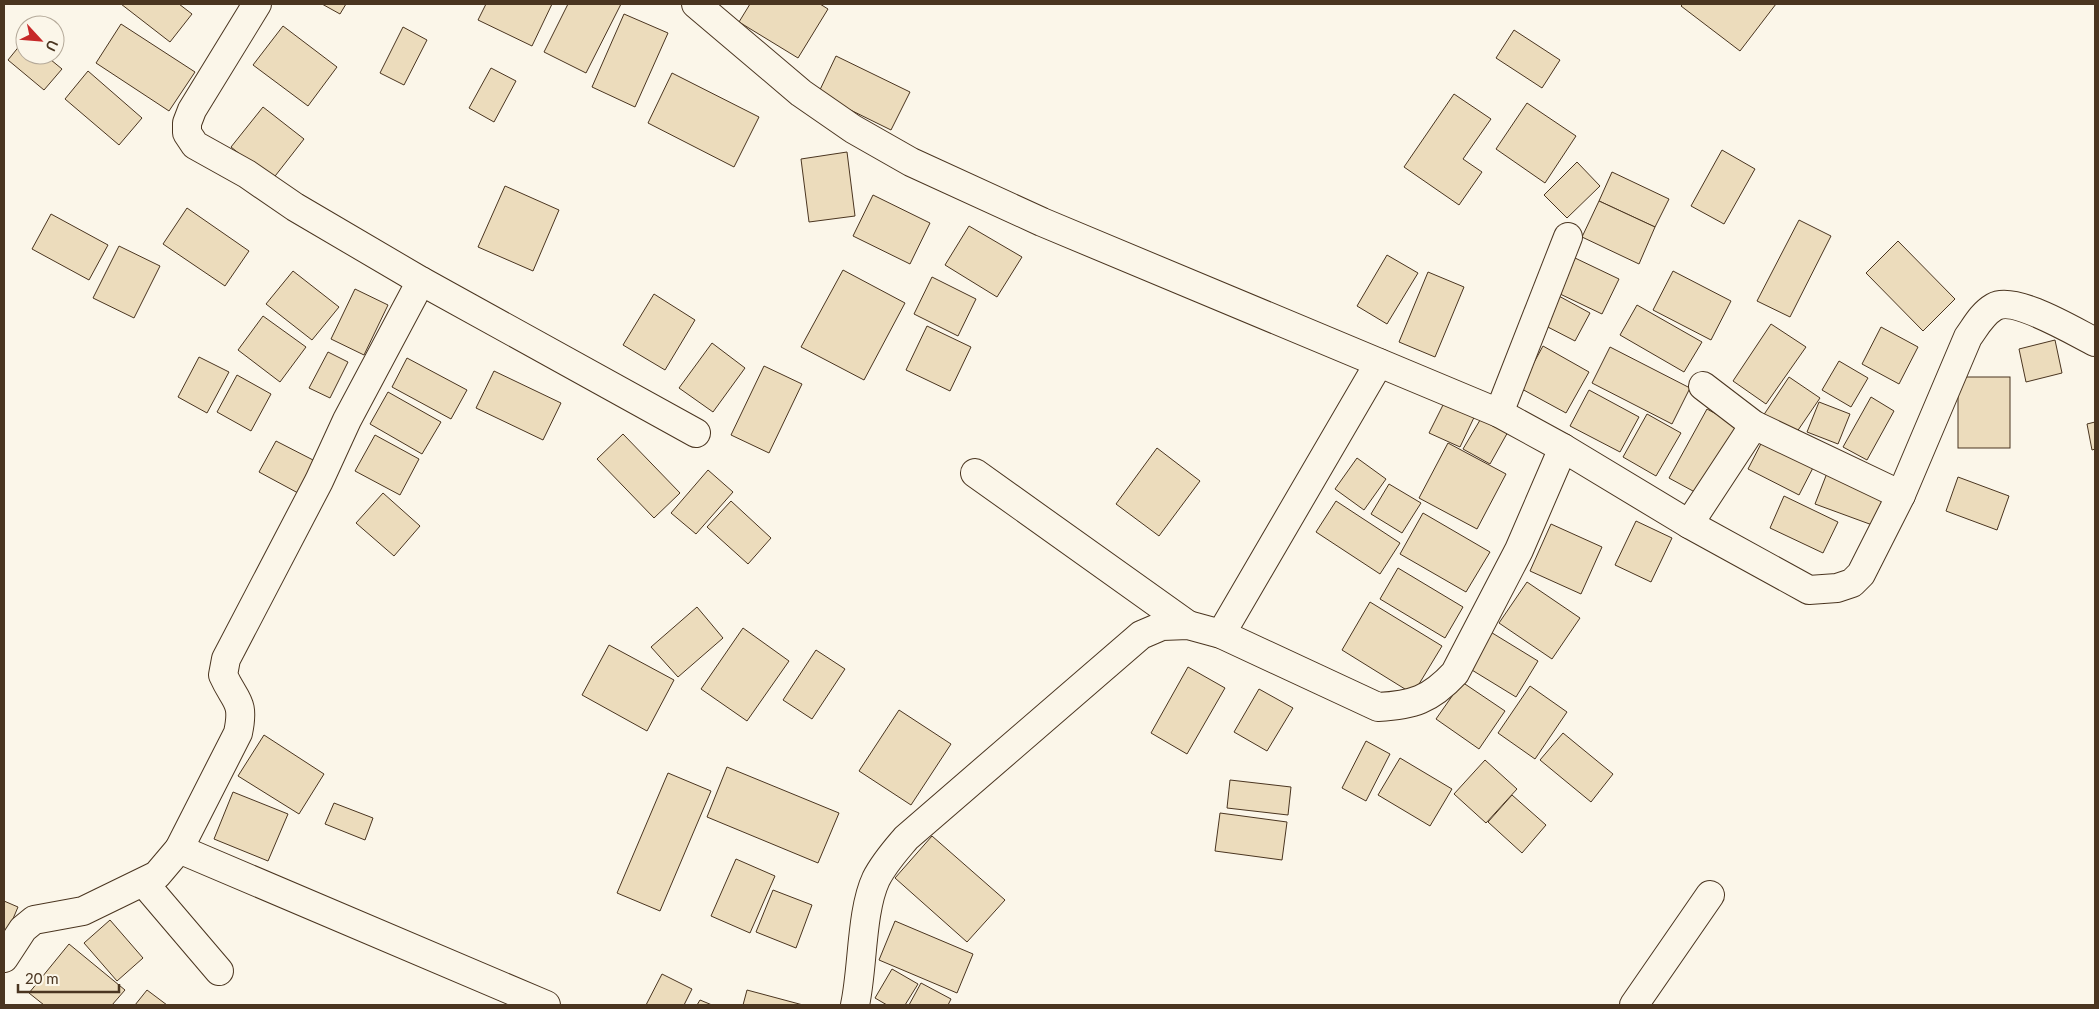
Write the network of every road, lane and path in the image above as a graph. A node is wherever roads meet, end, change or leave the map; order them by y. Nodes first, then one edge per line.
1 (257, 4) edge
2 (713, 9) edge
3 (1568, 237) dead end
4 (421, 281) junction
5 (2095, 342) edge
6 (1379, 363) junction
7 (1703, 386) dead end
8 (1499, 412) junction
9 (1754, 425) junction
10 (696, 433) dead end
11 (1563, 448) junction
12 (975, 473) dead end
13 (1901, 495) junction
14 (1689, 524) junction
15 (1188, 625) junction
16 (1221, 634) junction
17 (179, 849) junction
18 (144, 882) junction
19 (1710, 895) dead end
20 (4, 958) edge
21 (219, 971) dead end
22 (546, 1005) edge
23 (855, 1005) edge
24 (1634, 1005) edge

1 - 4 street
2 - 6 street
3 - 8 street
4 - 10 street
4 - 17 street
5 - 13 street
6 - 8 street
6 - 16 street
7 - 9 street
8 - 11 street
9 - 13 street
9 - 14 street
11 - 14 street
11 - 16 street
12 - 15 street
13 - 14 street
15 - 16 street
15 - 23 street
17 - 18 street
17 - 22 street
18 - 20 street
18 - 21 street
19 - 24 street

